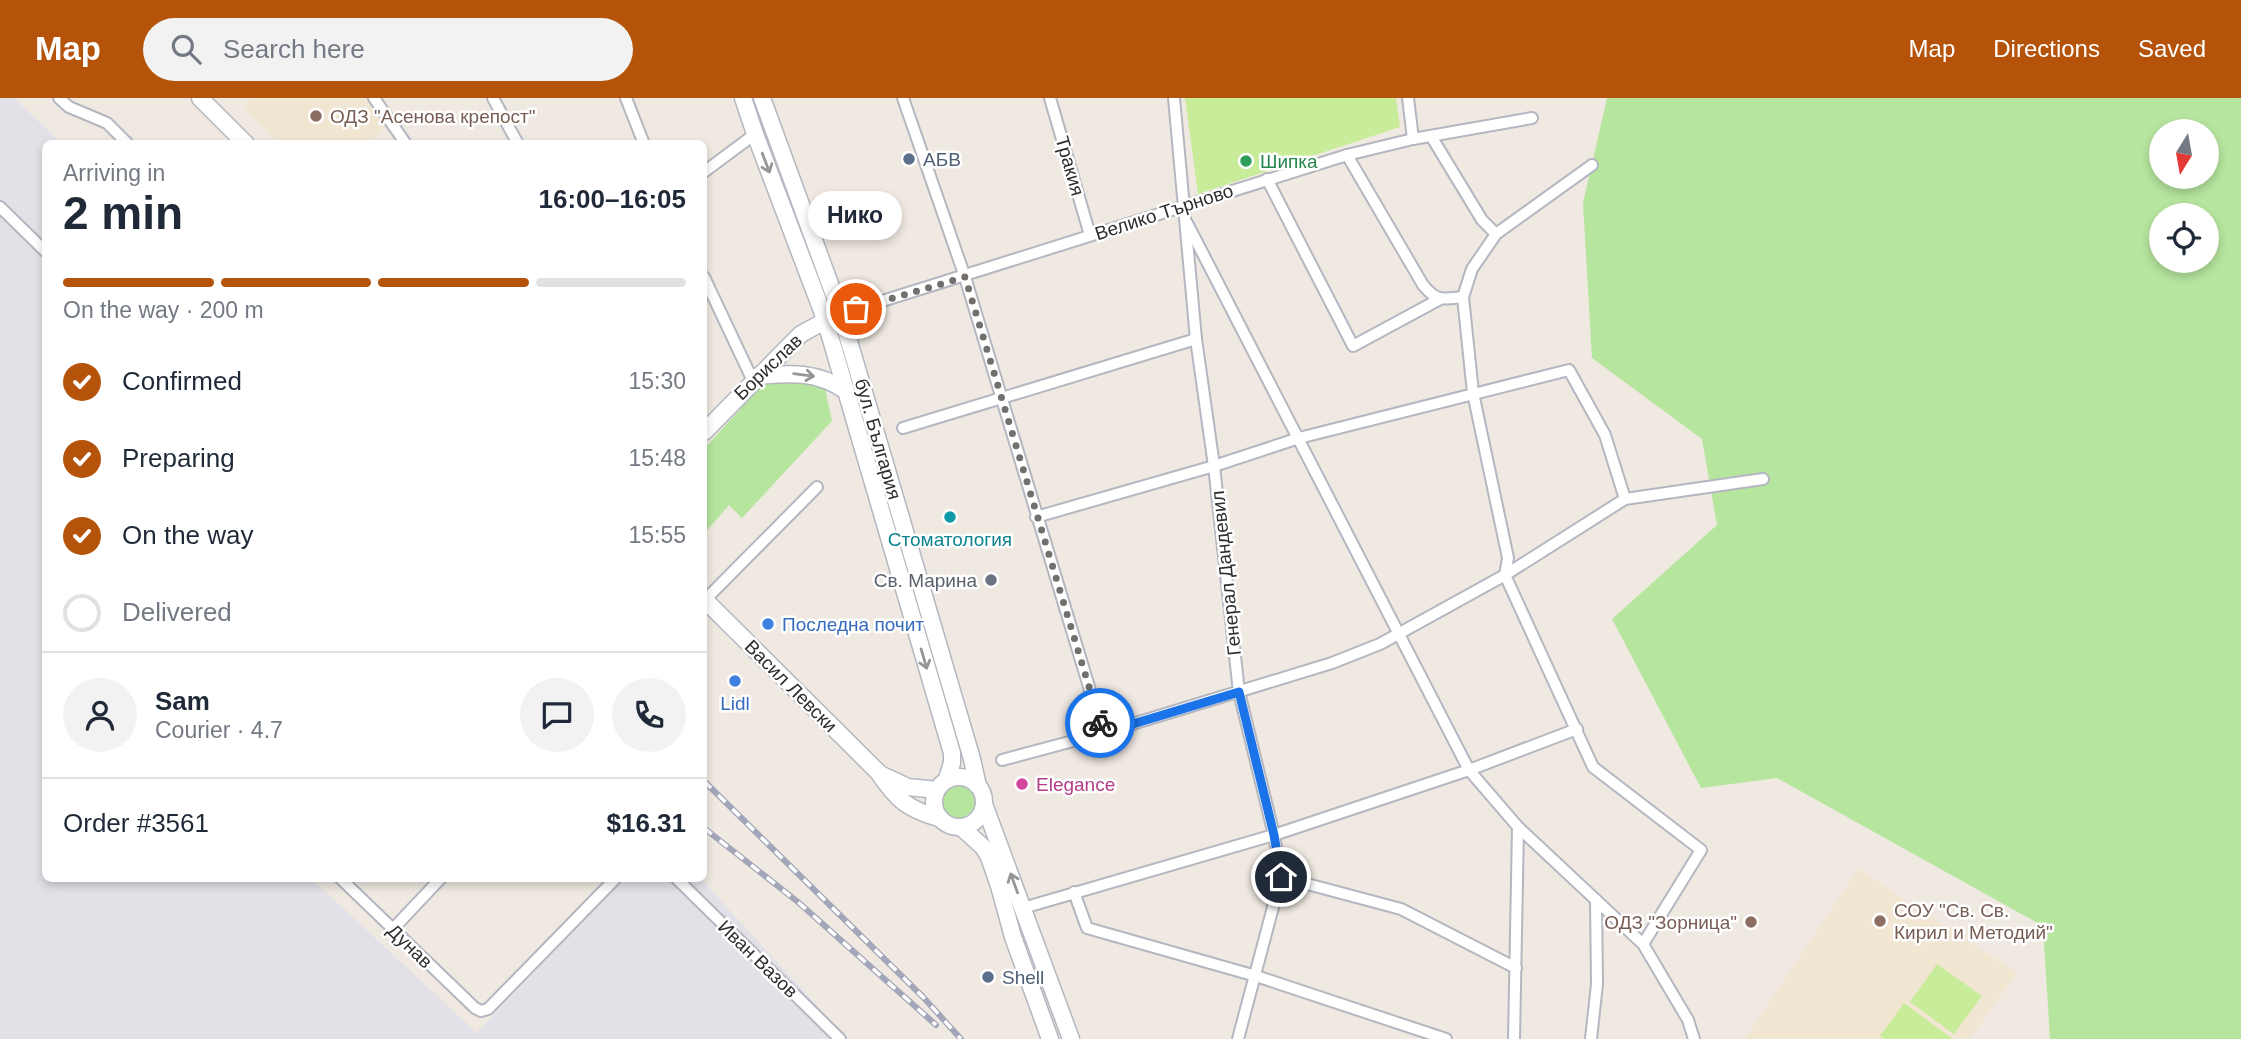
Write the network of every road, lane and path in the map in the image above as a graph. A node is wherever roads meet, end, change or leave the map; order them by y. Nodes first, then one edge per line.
1 (60, 98) edge
2 (200, 98) edge
3 (374, 98) edge
4 (494, 98) edge
5 (626, 98) edge
6 (743, 98) edge
7 (762, 98) edge
8 (903, 98) edge
9 (1050, 98) edge
10 (1174, 98) edge
11 (1408, 98) edge
12 (1532, 118) dead end
13 (755, 134) junction
14 (1431, 135) junction
15 (1413, 139) junction
16 (124, 140) edge
17 (242, 140) edge
18 (404, 140) edge
19 (516, 140) edge
20 (642, 140) edge
21 (1347, 155) junction
22 (1592, 165) dead end
23 (707, 170) edge
24 (1267, 178) junction
25 (1185, 205) junction
26 (0, 208) edge
27 (1187, 223) junction
28 (1496, 234) junction
29 (1090, 235) junction
30 (42, 248) edge
31 (965, 277) junction
32 (707, 283) edge
33 (1220, 287) junction
34 (1193, 290) junction
35 (1463, 297) junction
36 (1440, 299) junction
37 (841, 314) junction
38 (825, 319) junction
39 (1196, 339) junction
40 (755, 378) junction
41 (846, 391) junction
42 (1473, 393) junction
43 (1000, 397) junction
44 (903, 428) dead end
45 (707, 429) edge
46 (1299, 438) junction
47 (1214, 466) junction
48 (1763, 479) dead end
49 (817, 487) dead end
50 (1625, 499) junction
51 (1037, 517) junction
52 (1505, 575) junction
53 (707, 596) edge
54 (707, 602) edge
55 (1400, 633) junction
56 (1239, 692) junction
57 (1577, 729) junction
58 (1103, 733) junction
59 (1002, 760) dead end
60 (1469, 770) junction
61 (878, 772) junction
62 (942, 785) junction
63 (978, 786) junction
64 (984, 804) junction
65 (939, 818) junction
66 (961, 827) junction
67 (1518, 827) junction
68 (1274, 835) junction
69 (1281, 877) junction
70 (344, 882) edge
71 (437, 882) edge
72 (612, 882) edge
73 (680, 882) edge
74 (1074, 892) junction
75 (1596, 900) junction
76 (1023, 908) junction
77 (393, 929) junction
78 (1643, 944) junction
79 (1516, 968) junction
80 (1256, 976) junction
81 (840, 1039) edge
82 (1050, 1039) edge
83 (1071, 1039) edge
84 (1238, 1039) edge
85 (1446, 1039) edge
86 (1514, 1039) edge
87 (1591, 1039) edge
88 (1694, 1039) edge

1 - 16 street
2 - 17 main road
3 - 18 street
4 - 19 street
5 - 20 street
6 - 13 main road, бул. България
7 - 37 main road, бул. България
8 - 31 street
9 - 29 street, Тракия
10 - 25 street, Генерал Дандевил
11 - 15 street
12 - 14 street, Велико Търново
13 - 23 street
13 -> 38 main road, бул. България
14 - 15 street, Велико Търново
14 - 28 street
15 - 21 street, Велико Търново
21 - 24 street, Велико Търново
21 - 36 street
22 - 28 street
24 - 25 street, Велико Търново
24 - 36 street
25 - 27 street, Генерал Дандевил
25 - 29 street, Велико Търново
26 - 30 street
27 - 33 street
27 - 34 street, Генерал Дандевил
28 - 35 street
29 - 31 street, Велико Търново
31 - 37 street, Велико Търново
31 - 43 street
32 - 40 street
33 - 34 street
33 - 46 street
34 - 39 street, Генерал Дандевил
35 - 36 street
35 - 42 street
37 - 38 main road, Борислав
37 - 63 main road, бул. България
38 - 40 main road, Борислав
38 - 41 main road, бул. България
39 - 43 street
39 - 47 street, Генерал Дандевил
40 -> 41 main road
40 - 45 main road, Борислав
41 -> 62 main road, бул. България
42 - 46 street
42 - 50 street
42 - 52 street
43 - 44 street
43 - 51 street
46 - 47 street
46 - 55 street
47 - 51 street
47 - 56 street, Генерал Дандевил
48 - 50 street
49 - 53 street
50 - 52 street
51 - 58 street
52 - 55 street
52 - 57 street
54 - 61 main road, Васил Левски
55 - 56 street
55 - 60 street
56 - 58 street
56 - 68 street, Генерал Дандевил
57 - 60 street
57 - 78 street
58 - 59 street
60 - 67 street
60 - 68 street
61 - 62 main road, Васил Левски
61 - 65 main road, Васил Левски
62 - 63 main road
62 - 65 main road
63 - 64 main road
64 - 66 main road
76 -> 64 main road
65 - 66 main road
66 - 82 main road
67 - 75 street
67 - 79 street
68 - 69 street, Генерал Дандевил
68 - 74 street
69 - 79 street
69 - 80 street, Генерал Дандевил
70 - 77 street, Дунав
71 - 77 street
72 - 77 street, Дунав
73 - 81 street, Иван Вазов
74 - 76 street
74 - 80 street
75 - 78 street
75 - 87 street
76 - 83 main road
78 - 88 street
79 - 86 street
80 - 84 street, Генерал Дандевил
80 - 85 street

